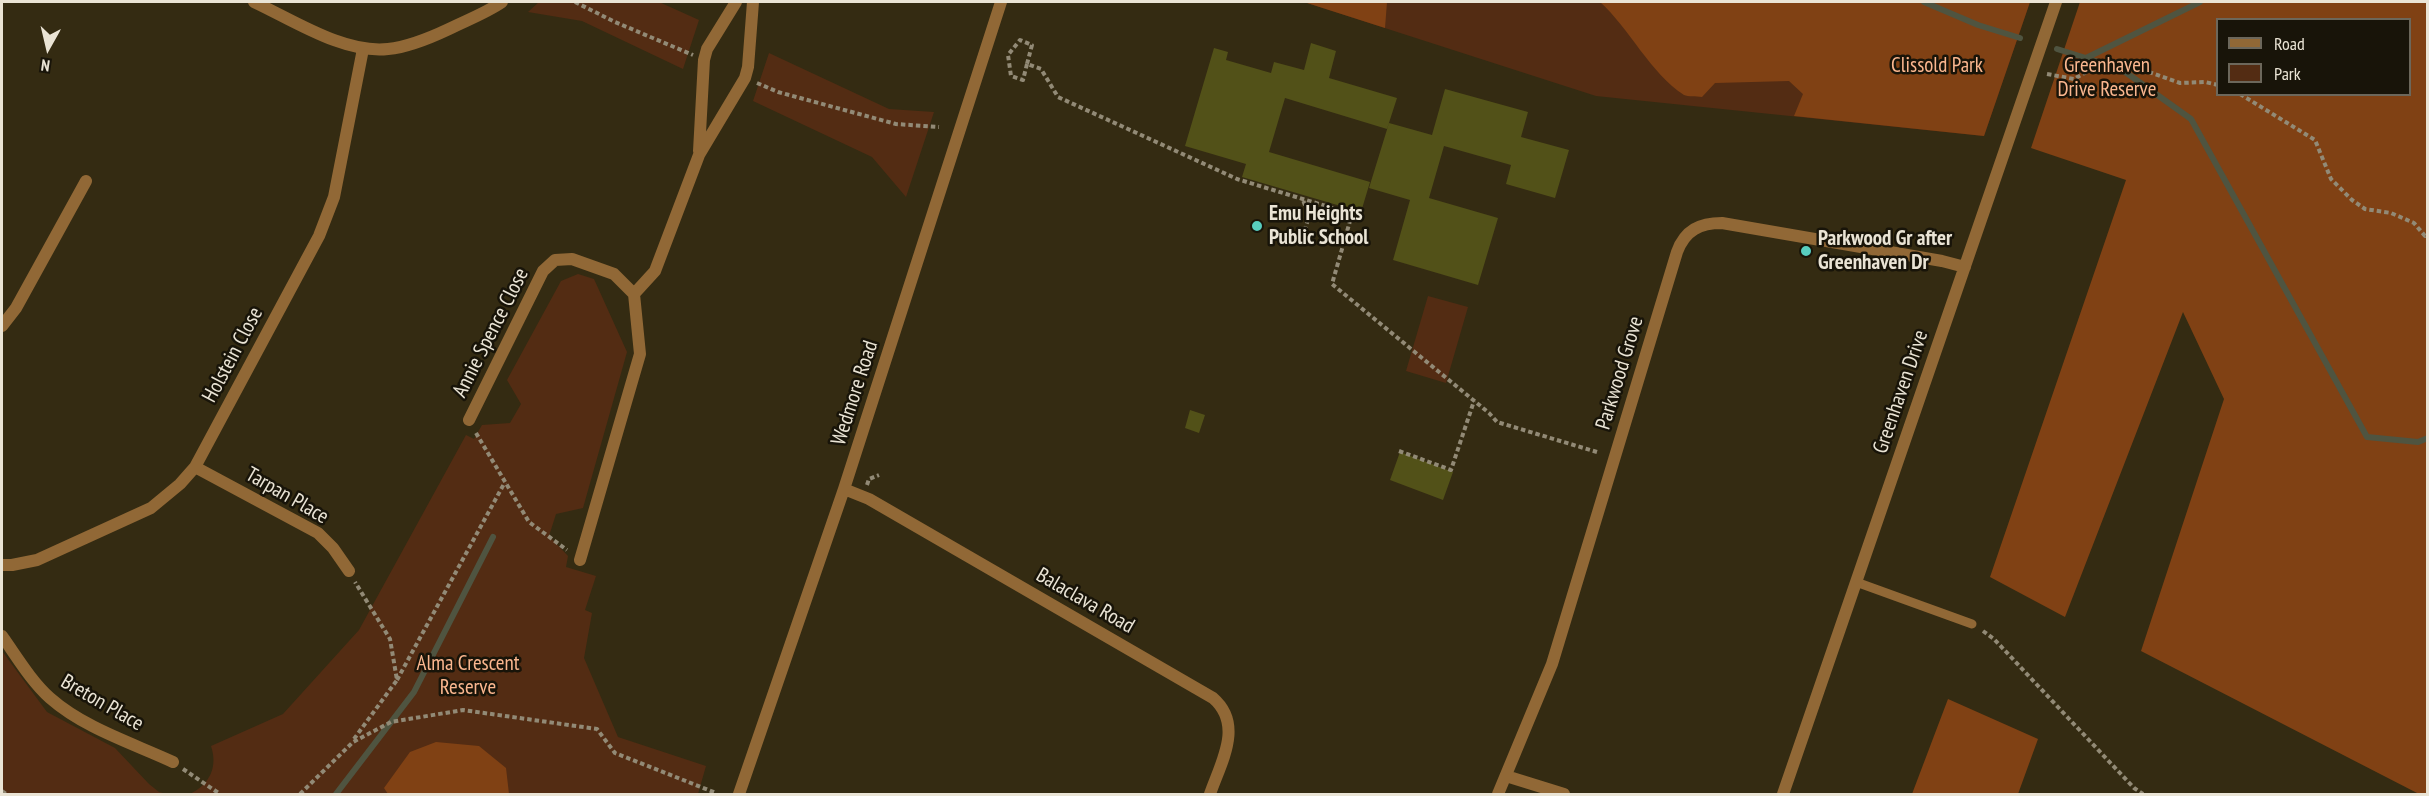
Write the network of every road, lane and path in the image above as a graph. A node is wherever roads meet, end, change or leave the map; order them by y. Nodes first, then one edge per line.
1 (254, 2) edge
2 (502, 2) edge
3 (736, 2) edge
4 (753, 2) edge
5 (1001, 2) edge
6 (2056, 2) edge
7 (363, 49) junction
8 (1027, 64) junction
9 (2033, 71) junction
10 (2216, 85) edge
11 (2243, 96) edge
12 (699, 155) junction
13 (86, 181) dead end
14 (1303, 199) junction
15 (2427, 235) edge
16 (1300, 245) dead end
17 (1965, 267) junction
18 (634, 294) junction
19 (2, 326) edge
20 (1474, 401) junction
21 (469, 420) joint
22 (1399, 451) dead end
23 (1597, 452) dead end
24 (195, 468) junction
25 (505, 482) junction
26 (844, 489) junction
27 (580, 560) joint
28 (2, 565) edge
29 (349, 571) joint
30 (1856, 582) junction
31 (1972, 624) joint
32 (2, 636) edge
33 (397, 680) junction
34 (353, 742) junction
35 (173, 762) joint
36 (1506, 776) junction
37 (2, 791) edge
38 (716, 793) dead end
39 (6, 795) edge
40 (220, 795) edge
41 (300, 795) edge
42 (739, 795) edge
43 (1210, 795) edge
44 (1498, 795) edge
45 (1564, 795) edge
46 (1783, 795) edge
47 (2143, 795) edge

1 - 7 street
2 - 7 street
3 - 12 street
4 - 12 street
5 - 26 street, Wedmore Road
6 - 9 street, Greenhaven Drive
7 - 24 street, Holstein Close
8 - 8 path
8 - 14 path
9 - 10 path
9 - 17 street, Greenhaven Drive
11 - 15 path
12 - 18 street
13 - 19 street
14 - 16 path
14 - 20 path
17 - 30 street, Greenhaven Drive
17 - 36 street, Parkwood Grove
18 - 21 street, Annie Spence Close
18 - 27 street
20 - 22 path
20 - 23 path
21 - 25 path
24 - 28 street, Holstein Close
24 - 29 street, Tarpan Place
25 - 27 path
25 - 33 path
26 - 42 street, Wedmore Road
26 - 43 street, Balaclava Road
29 - 33 path
30 - 31 lane
30 - 46 street, Greenhaven Drive
31 - 47 path
32 - 35 street, Breton Place
33 - 34 path
34 - 38 path
34 - 41 path
35 - 40 path
36 - 44 street, Parkwood Grove
36 - 45 street
37 - 39 path

